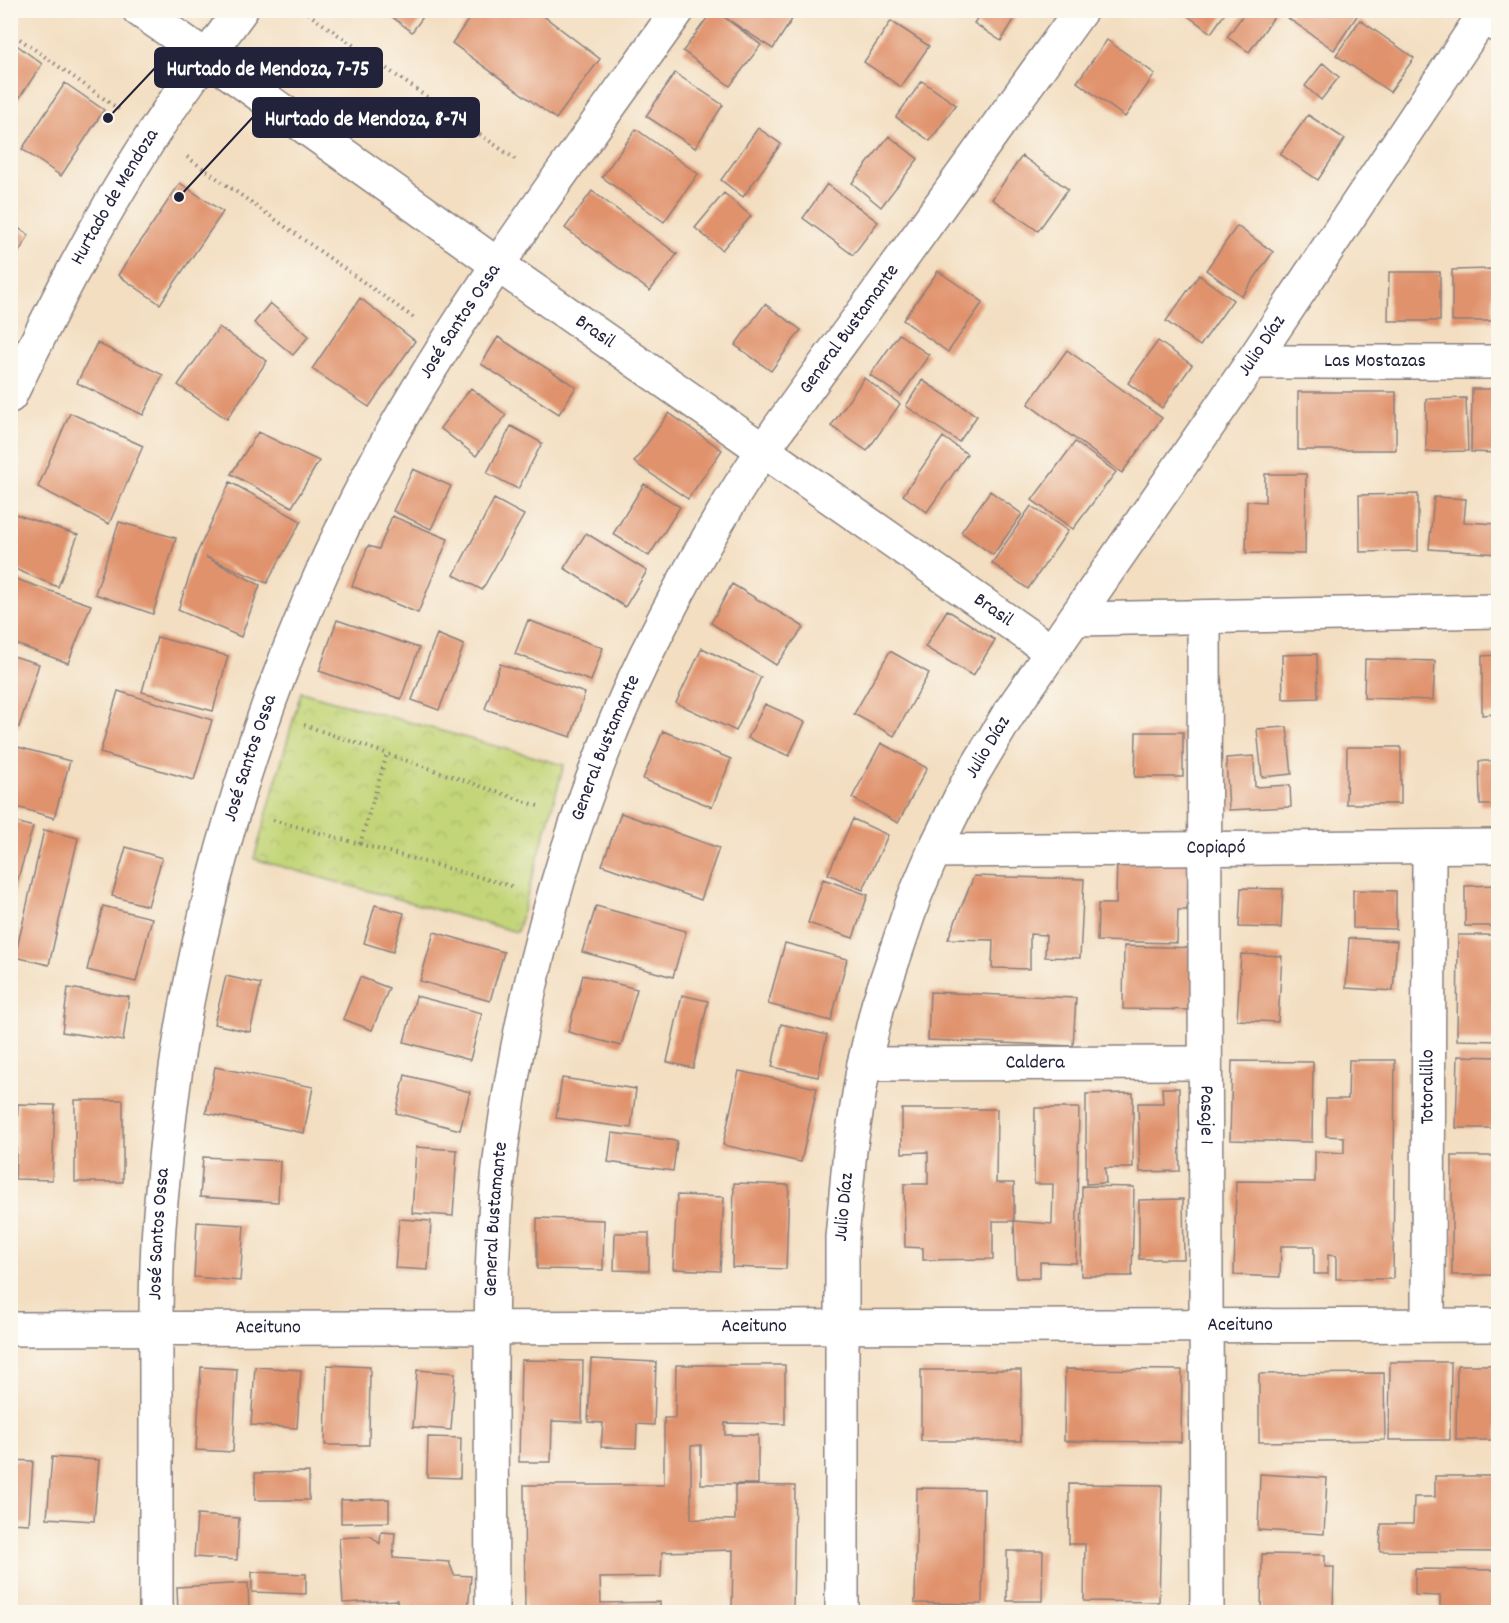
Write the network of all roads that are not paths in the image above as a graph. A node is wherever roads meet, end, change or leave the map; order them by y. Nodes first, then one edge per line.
1 (139, 10) edge
2 (241, 10) edge
3 (678, 10) edge
4 (1081, 10) edge
5 (1487, 16) edge
6 (207, 57) junction
7 (498, 265) junction
8 (1252, 362) junction
9 (1498, 362) edge
10 (10, 396) edge
11 (763, 450) junction
12 (1498, 611) edge
13 (1204, 617) junction
14 (1076, 619) junction
15 (1052, 652) junction
16 (1498, 846) edge
17 (1429, 847) junction
18 (1204, 849) junction
19 (934, 851) junction
20 (1205, 1063) junction
21 (864, 1064) junction
22 (1206, 1325) junction
23 (1428, 1325) junction
24 (1498, 1325) edge
25 (842, 1327) junction
26 (156, 1328) junction
27 (491, 1328) junction
28 (10, 1329) edge
29 (156, 1612) edge
30 (492, 1612) edge
31 (842, 1612) edge
32 (1207, 1612) edge

1 - 6 street, Brasil
2 - 6 street, Hurtado de Mendoza
3 - 7 street, José Santos Ossa
4 - 11 street, General Bustamante
5 - 8 street, Julio Díaz
6 - 7 street, Brasil
6 - 10 street, Hurtado de Mendoza
7 - 11 street, Brasil
7 - 26 street, José Santos Ossa
8 - 9 street, Las Mostazas
8 - 14 street, Julio Díaz
11 - 15 street, Brasil
11 - 27 street, General Bustamante
12 - 13 street
13 - 14 street
13 - 18 street, Pasaje 1
14 - 15 street, Julio Díaz
15 - 19 street, Julio Díaz
16 - 17 street, Copiapó
17 - 18 street, Copiapó
17 - 23 street, Totoralillo
18 - 19 street, Copiapó
18 - 20 street, Pasaje 1
19 - 21 street, Julio Díaz
20 - 21 street, Caldera
20 - 22 street, Pasaje 1
21 - 25 street, Julio Díaz
22 - 23 street, Aceituno
22 - 25 street, Aceituno
22 - 32 street, Pasaje 1
23 - 24 street, Aceituno
25 - 27 street, Aceituno
25 - 31 street, Julio Díaz
26 - 27 street, Aceituno
26 - 28 street, Aceituno
26 - 29 street, José Santos Ossa
27 - 30 street, General Bustamante

